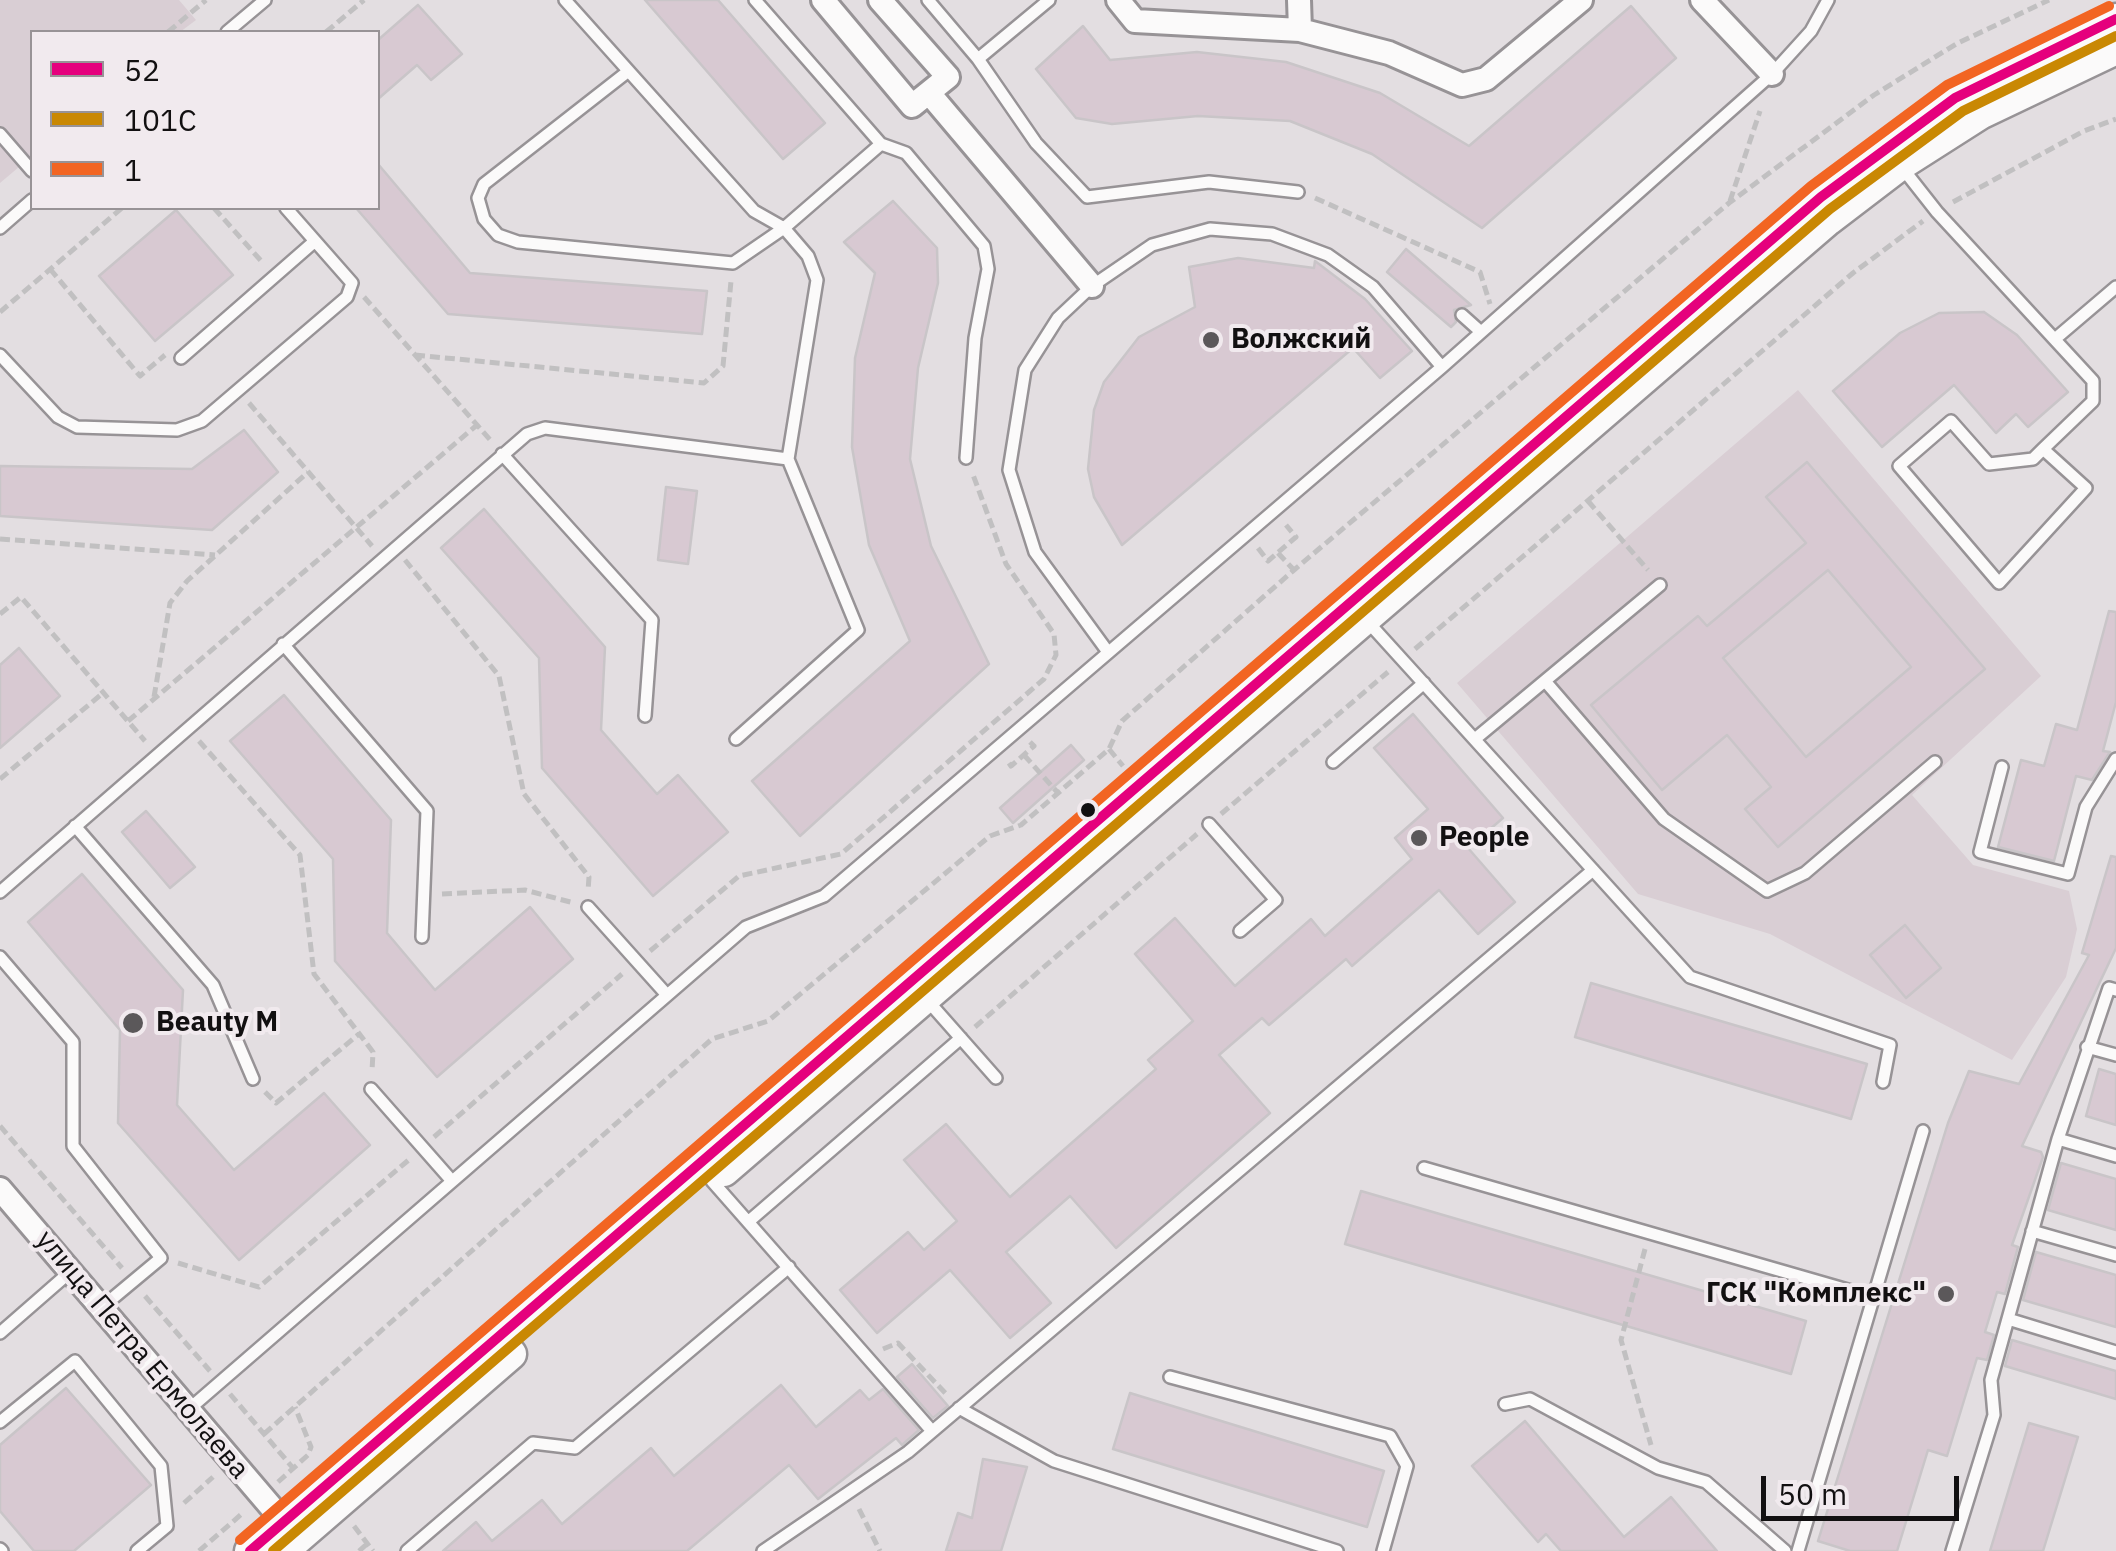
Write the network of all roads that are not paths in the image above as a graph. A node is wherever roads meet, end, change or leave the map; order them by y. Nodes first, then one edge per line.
1 (265, 0) edge
2 (565, 0) edge
3 (755, 0) edge
4 (823, 0) edge
5 (880, 0) edge
6 (928, 0) edge
7 (1049, 0) edge
8 (1118, 0) edge
9 (1299, 0) edge
10 (1581, 0) edge
11 (1702, 0) edge
12 (1828, 0) edge
13 (2116, 19) edge
14 (229, 30) edge
15 (1300, 30) junction
16 (2116, 49) edge
17 (978, 59) junction
18 (626, 73) junction
19 (1772, 74) junction
20 (929, 93) junction
21 (0, 134) edge
22 (880, 144) junction
23 (1892, 156) junction
24 (30, 169) edge
25 (1298, 192) dead end
26 (30, 202) edge
27 (288, 210) edge
28 (0, 228) edge
29 (784, 228) junction
30 (315, 241) junction
31 (1092, 286) junction
32 (2116, 286) edge
33 (1462, 315) dead end
34 (1481, 332) junction
35 (2055, 339) junction
36 (0, 355) edge
37 (181, 358) road end
38 (1442, 367) junction
39 (2042, 449) junction
40 (502, 454) junction
41 (966, 458) road end
42 (788, 459) junction
43 (1660, 585) dead end
44 (1358, 610) junction
45 (284, 644) junction
46 (1108, 652) junction
47 (1546, 681) junction
48 (1424, 683) junction
49 (645, 716) dead end
50 (736, 739) dead end
51 (1475, 739) junction
52 (2116, 759) edge
53 (1333, 762) dead end
54 (1935, 762) dead end
55 (2002, 766) dead end
56 (1209, 824) road end
57 (76, 826) junction
58 (1593, 870) junction
59 (0, 892) edge
60 (588, 907) road end
61 (1240, 931) dead end
62 (422, 937) dead end
63 (0, 957) edge
64 (918, 989) junction
65 (2116, 990) edge
66 (667, 996) junction
67 (961, 1038) junction
68 (2087, 1047) junction
69 (2116, 1055) edge
70 (996, 1078) dead end
71 (253, 1079) road end
72 (1883, 1082) dead end
73 (371, 1089) road end
74 (1924, 1131) dead end
75 (2058, 1139) junction
76 (2116, 1156) edge
77 (1424, 1168) dead end
78 (705, 1174) junction
79 (452, 1181) junction
80 (0, 1189) edge
81 (748, 1222) junction
82 (2032, 1231) junction
83 (2116, 1254) edge
84 (788, 1267) junction
85 (70, 1272) junction
86 (1872, 1297) junction
87 (100, 1308) junction
88 (2008, 1319) junction
89 (0, 1334) edge
90 (2116, 1352) edge
91 (1170, 1377) dead end
92 (1505, 1404) dead end
93 (959, 1408) junction
94 (188, 1410) junction
95 (0, 1422) edge
96 (932, 1431) junction
97 (293, 1541) edge
98 (137, 1551) edge
99 (250, 1551) edge
100 (407, 1551) edge
101 (763, 1551) edge
102 (1337, 1551) edge
103 (1383, 1551) edge
104 (1785, 1551) edge
105 (1798, 1551) edge
106 (1952, 1551) edge

1 - 14 lane
2 - 18 lane
3 - 22 lane
4 - 20 street
5 - 20 street
6 - 17 lane
7 - 17 lane
8 - 15 street
9 - 15 street
10 - 15 street
11 - 19 street
12 - 19 lane
13 - 23 main road
16 - 23 main road
17 - 25 lane
18 - 29 lane
18 - 29 lane
19 - 34 lane
20 - 31 street
21 - 24 lane
22 - 29 lane
22 - 41 lane
23 - 35 lane
23 - 44 main road
26 - 28 lane
27 - 30 lane
29 - 42 lane
30 - 36 lane
30 - 37 lane
31 - 38 lane
31 - 46 lane
32 - 35 lane
33 - 34 lane
34 - 38 lane
35 - 39 lane
38 - 46 lane
39 - 39 lane
40 - 42 lane
40 - 45 lane
40 - 49 lane
42 - 50 lane
43 - 47 lane
44 - 48 lane
44 - 64 main road
45 - 57 lane
45 - 62 lane
46 - 66 lane
47 - 51 lane
47 - 54 lane
48 - 51 lane
48 - 53 lane
51 - 58 lane
52 - 55 lane
56 - 61 lane
57 - 59 lane
57 - 71 lane
58 - 72 lane
58 - 93 lane
60 - 66 lane
63 - 87 lane
64 - 67 lane
64 - 78 main road
65 - 68 lane
66 - 79 lane
67 - 70 lane
67 - 81 lane
68 - 69 lane
68 - 75 lane
73 - 79 lane
74 - 86 lane
75 - 76 lane
75 - 82 lane
77 - 86 lane
78 - 81 lane
78 - 97 main road
79 - 94 lane
80 - 85 street, улица Петра Ермолаева
81 - 84 lane
82 - 83 lane
82 - 88 lane
84 - 96 lane
84 - 100 lane
85 - 87 street, улица Петра Ермолаева
85 - 89 lane
86 - 105 lane
87 - 94 street, улица Петра Ермолаева
88 - 90 lane
88 - 106 lane
91 - 103 lane
92 - 104 lane
93 - 96 lane
93 - 102 lane
94 - 97 street, улица Петра Ермолаева
95 - 98 lane
96 - 101 lane
97 - 99 main road

